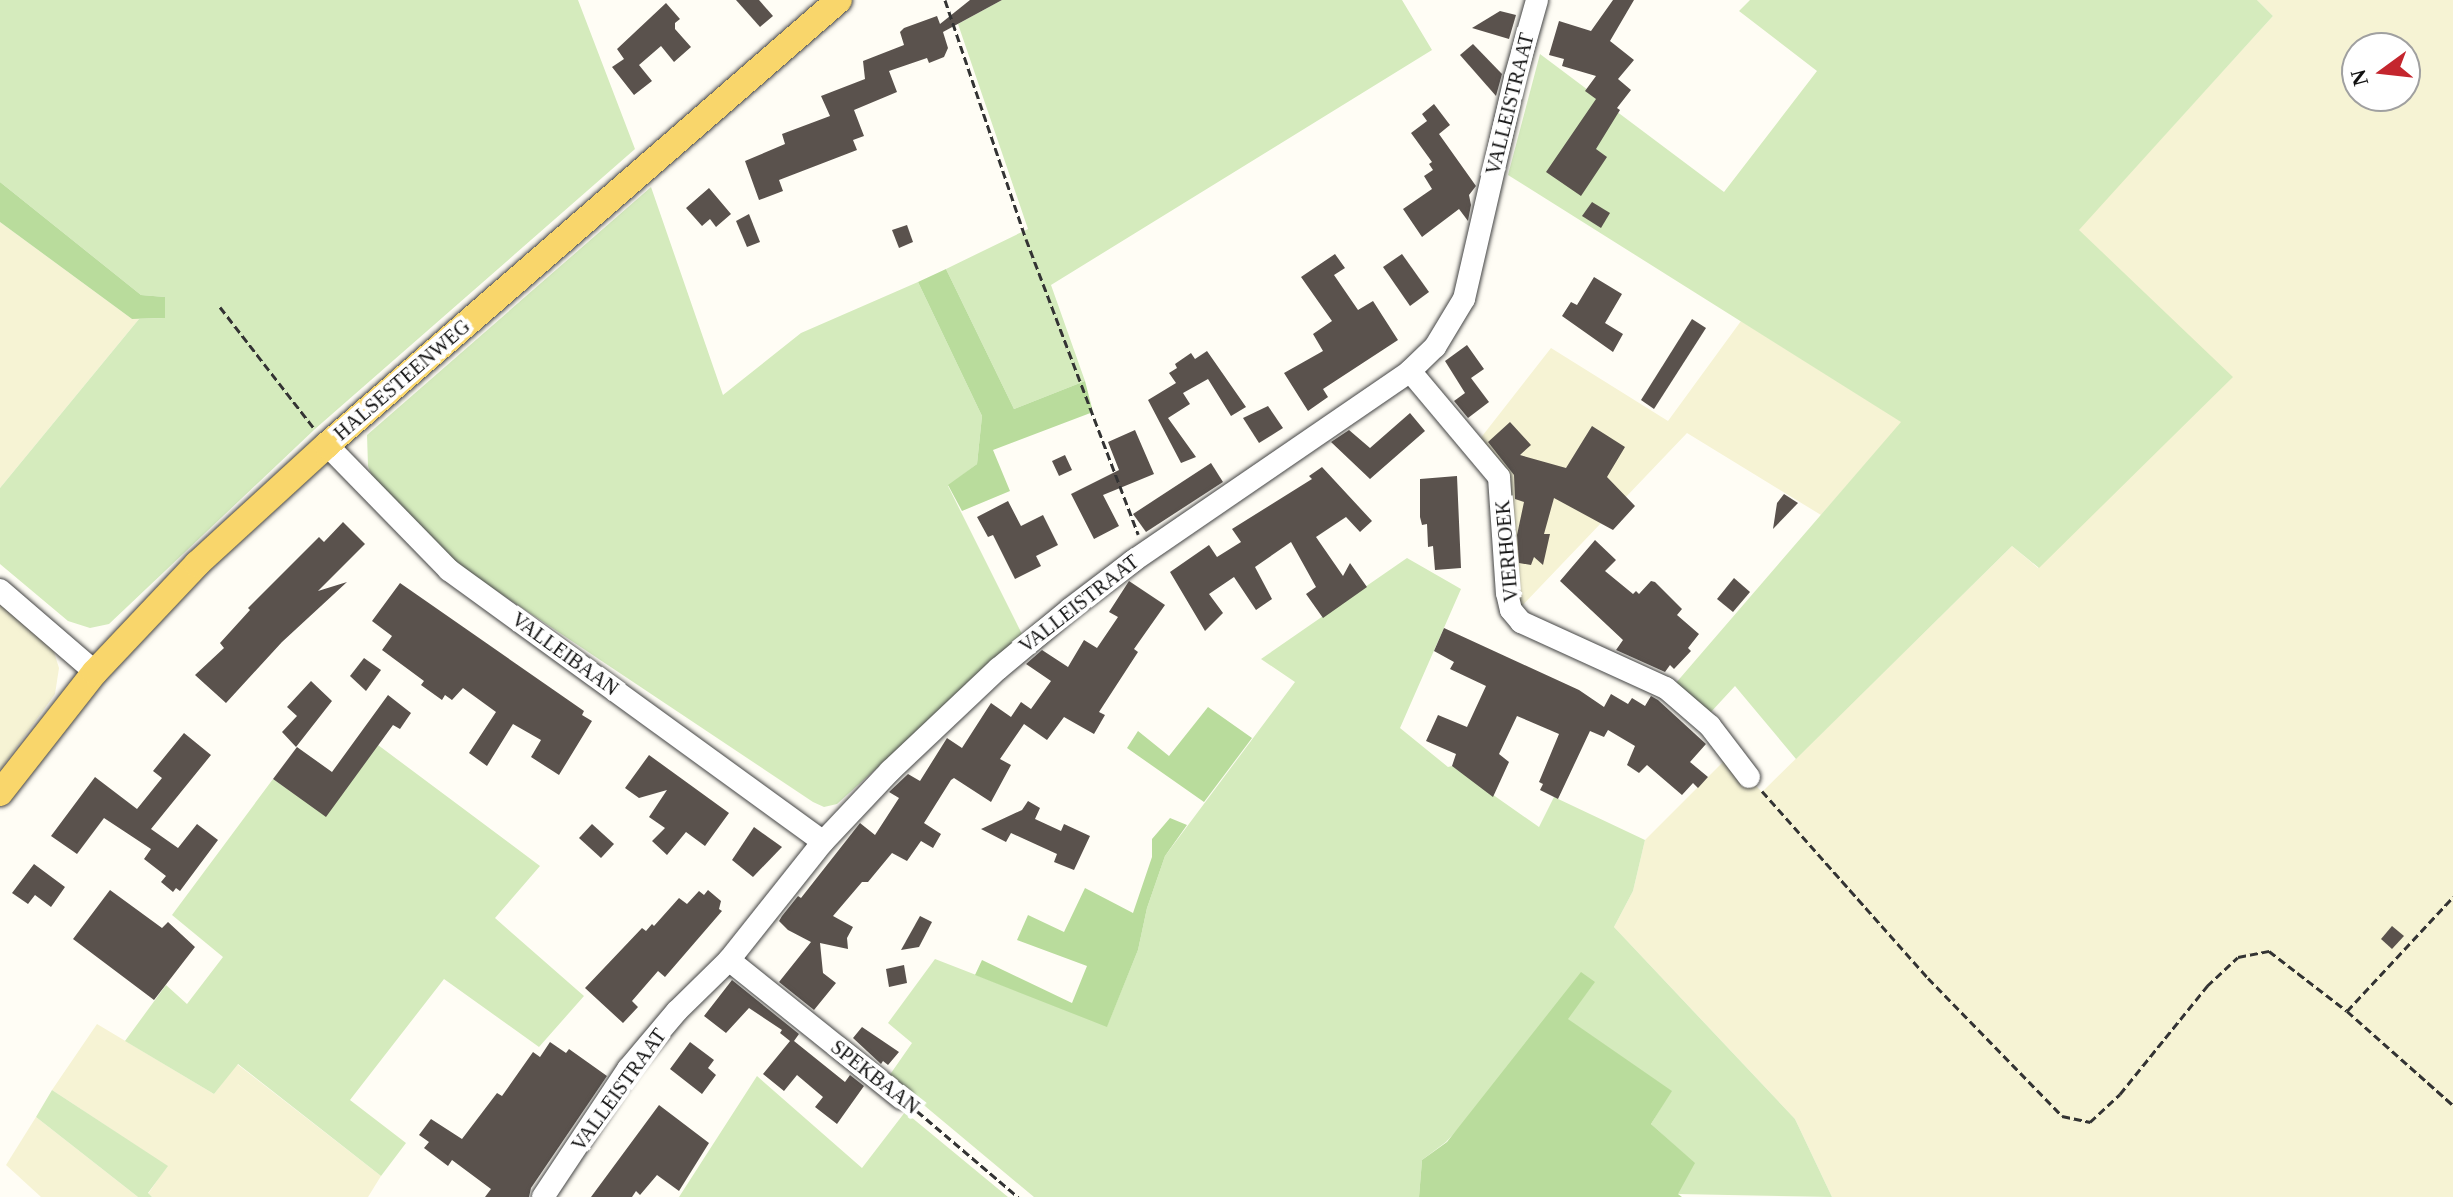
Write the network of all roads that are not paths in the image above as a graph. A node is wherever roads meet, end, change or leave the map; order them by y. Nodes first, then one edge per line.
1 (839, 0) edge
2 (1537, 0) edge
3 (1410, 371) junction
4 (327, 445) junction
5 (0, 590) edge
6 (95, 672) junction
7 (1749, 777) road end
8 (0, 793) edge
9 (823, 842) junction
10 (729, 960) junction
11 (901, 1098) road end
12 (543, 1197) edge

1 - 4 main road, HALSESTEENWEG
2 - 3 street, VALLEISTRAAT
3 - 7 street, VIERHOEK
3 - 9 street, VALLEISTRAAT
4 - 6 main road, HALSESTEENWEG
4 - 9 street, VALLEIBAAN
5 - 6 street
6 - 8 main road, HALSESTEENWEG
9 - 10 street, VALLEISTRAAT
10 - 11 street, SPEKBAAN
10 - 12 street, VALLEISTRAAT

